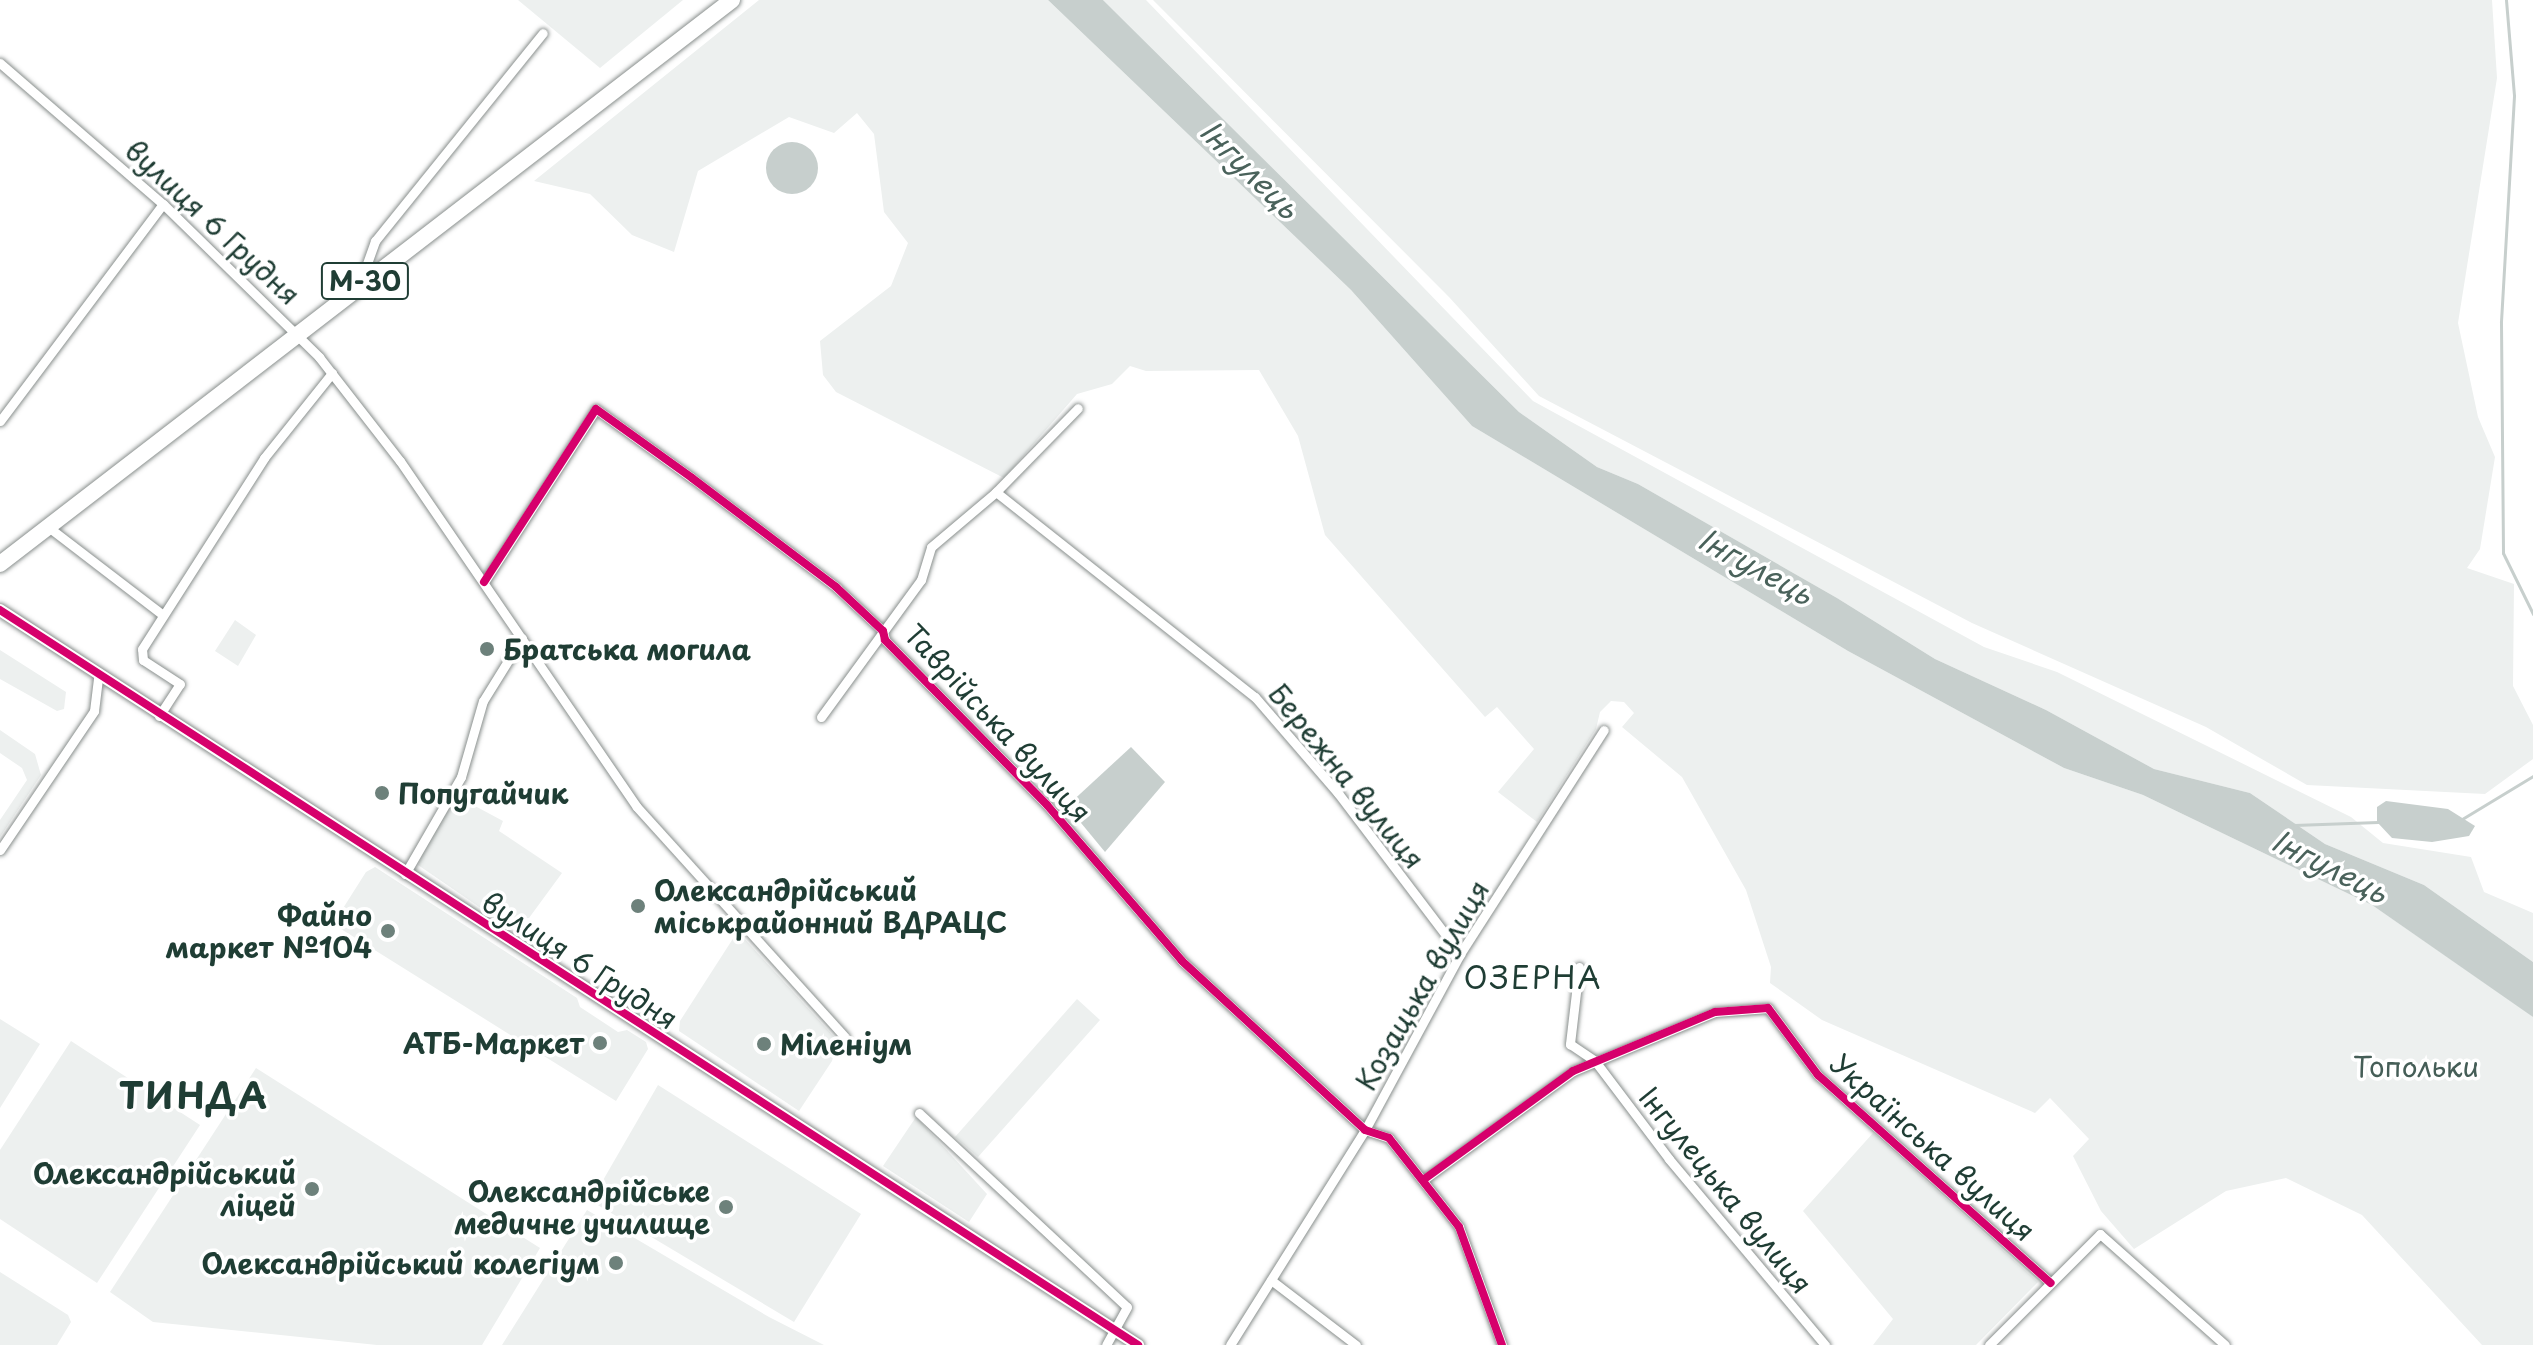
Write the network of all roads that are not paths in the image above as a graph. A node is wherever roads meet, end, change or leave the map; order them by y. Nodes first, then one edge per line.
1 (732, 0) edge
2 (543, 33) dead end
3 (0, 63) edge
4 (163, 204) junction
5 (359, 285) junction
6 (297, 334) junction
7 (332, 373) junction
8 (1078, 408) dead end
9 (0, 421) edge
10 (996, 492) junction
11 (47, 526) junction
12 (0, 564) edge
13 (484, 582) junction
14 (0, 610) edge
15 (163, 615) junction
16 (883, 631) junction
17 (522, 638) junction
18 (98, 676) junction
19 (159, 716) junction
20 (821, 717) dead end
21 (1604, 730) dead end
22 (0, 850) edge
23 (405, 874) junction
24 (1460, 954) junction
25 (1579, 967) dead end
26 (845, 1037) dead end
27 (1595, 1061) junction
28 (919, 1113) dead end
29 (1365, 1130) junction
30 (1423, 1180) junction
31 (1271, 1280) junction
32 (2051, 1283) junction
33 (1115, 1332) junction
34 (1106, 1345) edge
35 (1138, 1345) edge
36 (1230, 1345) edge
37 (1356, 1345) edge
38 (1502, 1345) edge
39 (1825, 1345) edge
40 (1989, 1345) edge
41 (2225, 1345) edge

1 - 5 highway, М-30
2 - 5 street
3 - 4 street, вулиця 6 Грудня
4 - 6 street, вулиця 6 Грудня
4 - 9 street
5 - 6 highway, М-30
6 - 7 street, вулиця 6 Грудня
6 - 11 highway, М-30
7 - 13 street, вулиця 6 Грудня
7 - 15 street
8 - 10 street
10 - 16 street
10 - 24 street, Бережна вулиця
11 - 12 highway, М-30
11 - 15 street
13 - 16 street, Таврійська вулиця
13 - 17 street, вулиця 6 Грудня
14 - 18 street, вулиця 6 Грудня
15 - 19 street
16 - 20 street
16 - 29 street, Таврійська вулиця
17 - 23 street
17 - 26 street, вулиця 6 Грудня
18 - 19 street, вулиця 6 Грудня
18 - 22 street
19 - 23 street, вулиця 6 Грудня
21 - 24 street, Козацька вулиця
23 - 33 street, вулиця 6 Грудня
24 - 29 street, Козацька вулиця
25 - 27 street
27 - 30 street, Українська вулиця
27 - 32 street, Українська вулиця
27 - 39 street, Інгулецька вулиця
28 - 33 street
29 - 30 street, Таврійська вулиця
29 - 31 street, Козацька вулиця
30 - 38 street, Таврійська вулиця
31 - 36 street, Козацька вулиця
31 - 37 street
32 - 40 street
32 - 41 street
33 - 34 street
33 - 35 street, вулиця 6 Грудня

